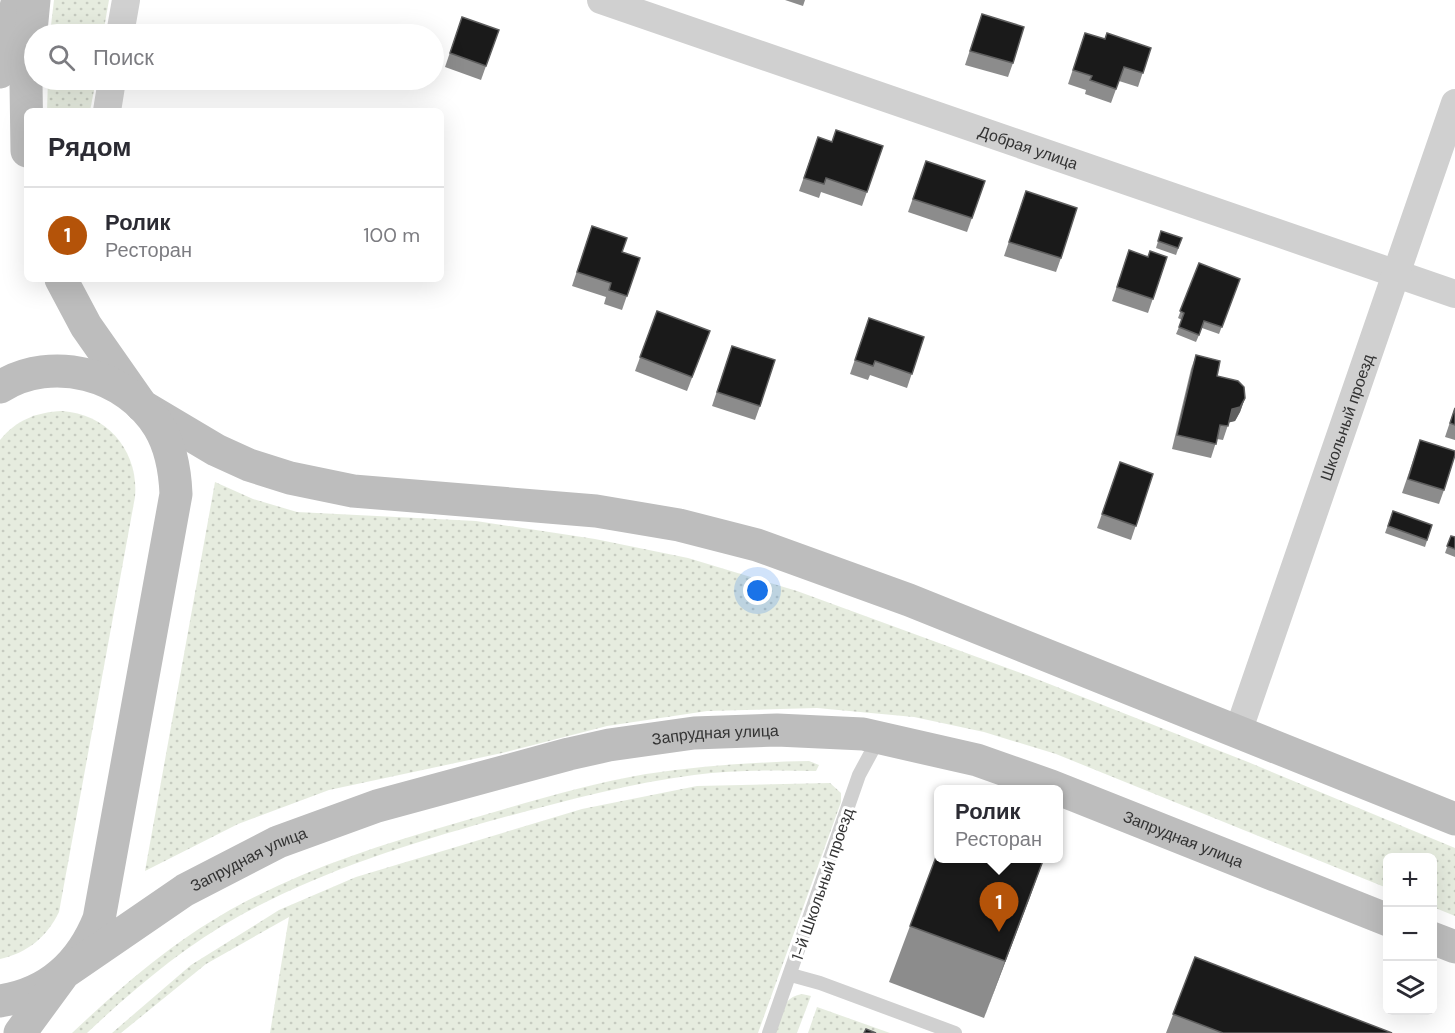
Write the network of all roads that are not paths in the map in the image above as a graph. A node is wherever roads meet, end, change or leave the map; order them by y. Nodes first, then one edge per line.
1 (18, 0) edge
2 (34, 0) edge
3 (126, 0) edge
4 (601, 0) edge
5 (32, 24) edge
6 (122, 24) edge
7 (2, 64) edge
8 (26, 90) edge
9 (110, 90) edge
10 (1455, 103) edge
11 (26, 108) edge
12 (107, 108) edge
13 (1396, 273) junction
14 (63, 282) edge
15 (1455, 294) edge
16 (0, 387) edge
17 (142, 406) junction
18 (1238, 732) junction
19 (879, 738) junction
20 (1048, 785) edge
21 (1063, 791) edge
22 (1455, 819) edge
23 (1383, 918) edge
24 (1437, 940) edge
25 (1455, 948) edge
26 (64, 973) junction
27 (791, 975) junction
28 (0, 1001) edge
29 (20, 1033) edge
30 (769, 1033) edge
31 (955, 1033) edge

1 - 7 main road
2 - 5 main road
3 - 6 street
4 - 13 street, Добрая улица
8 - 11 main road
9 - 12 street
10 - 13 street, Школьный проезд
13 - 15 street, Добрая улица
13 - 18 street, Школьный проезд
14 - 17 main road
16 - 17 main road
17 - 18 main road
17 - 26 main road
18 - 22 main road
19 - 20 main road, Запрудная улица
19 - 26 main road, Запрудная улица
19 - 27 lane, 1-й Школьный проезд
21 - 23 main road, Запрудная улица
24 - 25 main road
26 - 28 main road
26 - 29 main road
27 - 30 lane, 1-й Школьный проезд
27 - 31 lane

